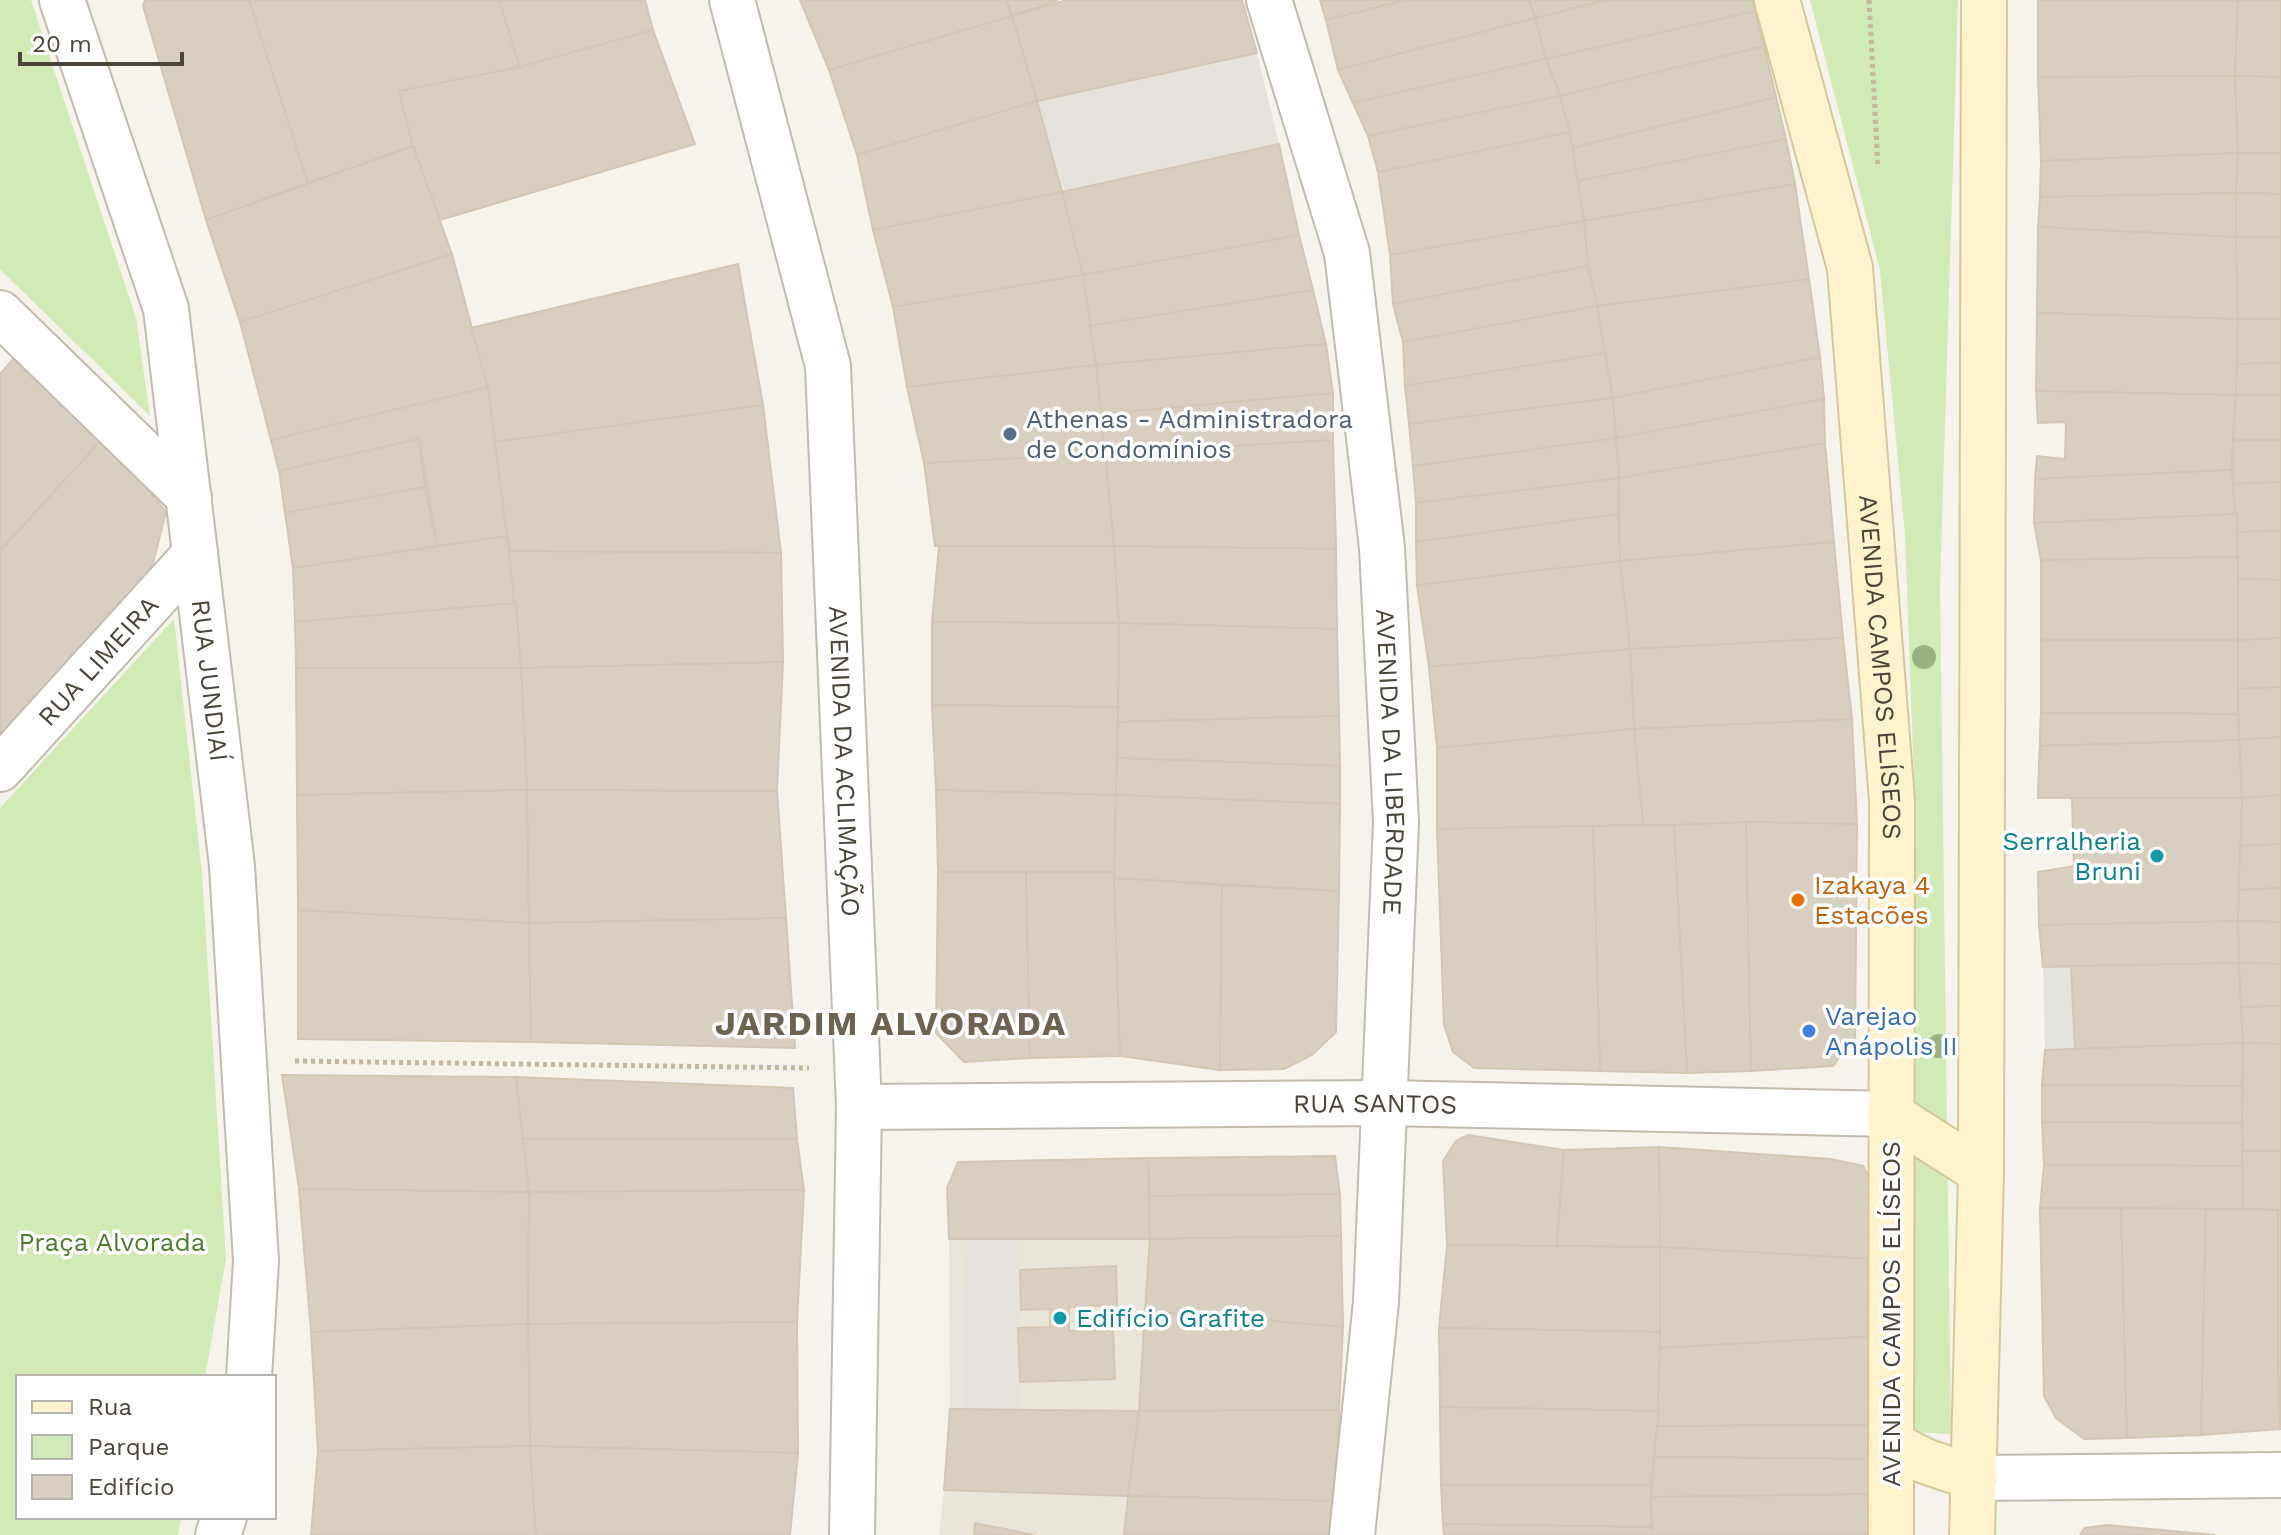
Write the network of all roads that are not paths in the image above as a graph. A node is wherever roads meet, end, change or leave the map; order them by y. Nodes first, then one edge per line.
1 (62, 0) edge
2 (732, 0) edge
3 (1269, 0) edge
4 (1777, 0) edge
5 (1984, 0) edge
6 (0, 313) edge
7 (189, 497) junction
8 (195, 554) junction
9 (0, 769) edge
10 (858, 1088) junction
11 (1384, 1103) junction
12 (1890, 1114) junction
13 (1981, 1172) junction
14 (249, 1375) edge
15 (1891, 1444) junction
16 (2281, 1475) edge
17 (1975, 1478) junction
18 (852, 1535) edge
19 (1352, 1535) edge
20 (1891, 1535) edge
21 (1972, 1535) edge

1 - 7 street, RUA JUNDIAÍ
2 - 10 street, AVENIDA DA ACLIMAÇÃO
3 - 11 street, AVENIDA DA LIBERDADE
4 - 12 street, AVENIDA CAMPOS ELÍSEOS
5 - 13 street
6 - 7 street
7 - 8 street, RUA JUNDIAÍ
8 - 9 street, RUA LIMEIRA
8 - 14 street, RUA JUNDIAÍ
10 - 11 street, RUA SANTOS
10 - 18 street, AVENIDA DA ACLIMAÇÃO
11 - 12 street, RUA SANTOS
11 - 19 street, AVENIDA DA LIBERDADE
12 - 13 street
12 - 15 street, AVENIDA CAMPOS ELÍSEOS
13 - 17 street
15 - 17 street
15 - 20 street, AVENIDA CAMPOS ELÍSEOS
16 - 17 street
17 - 21 street

